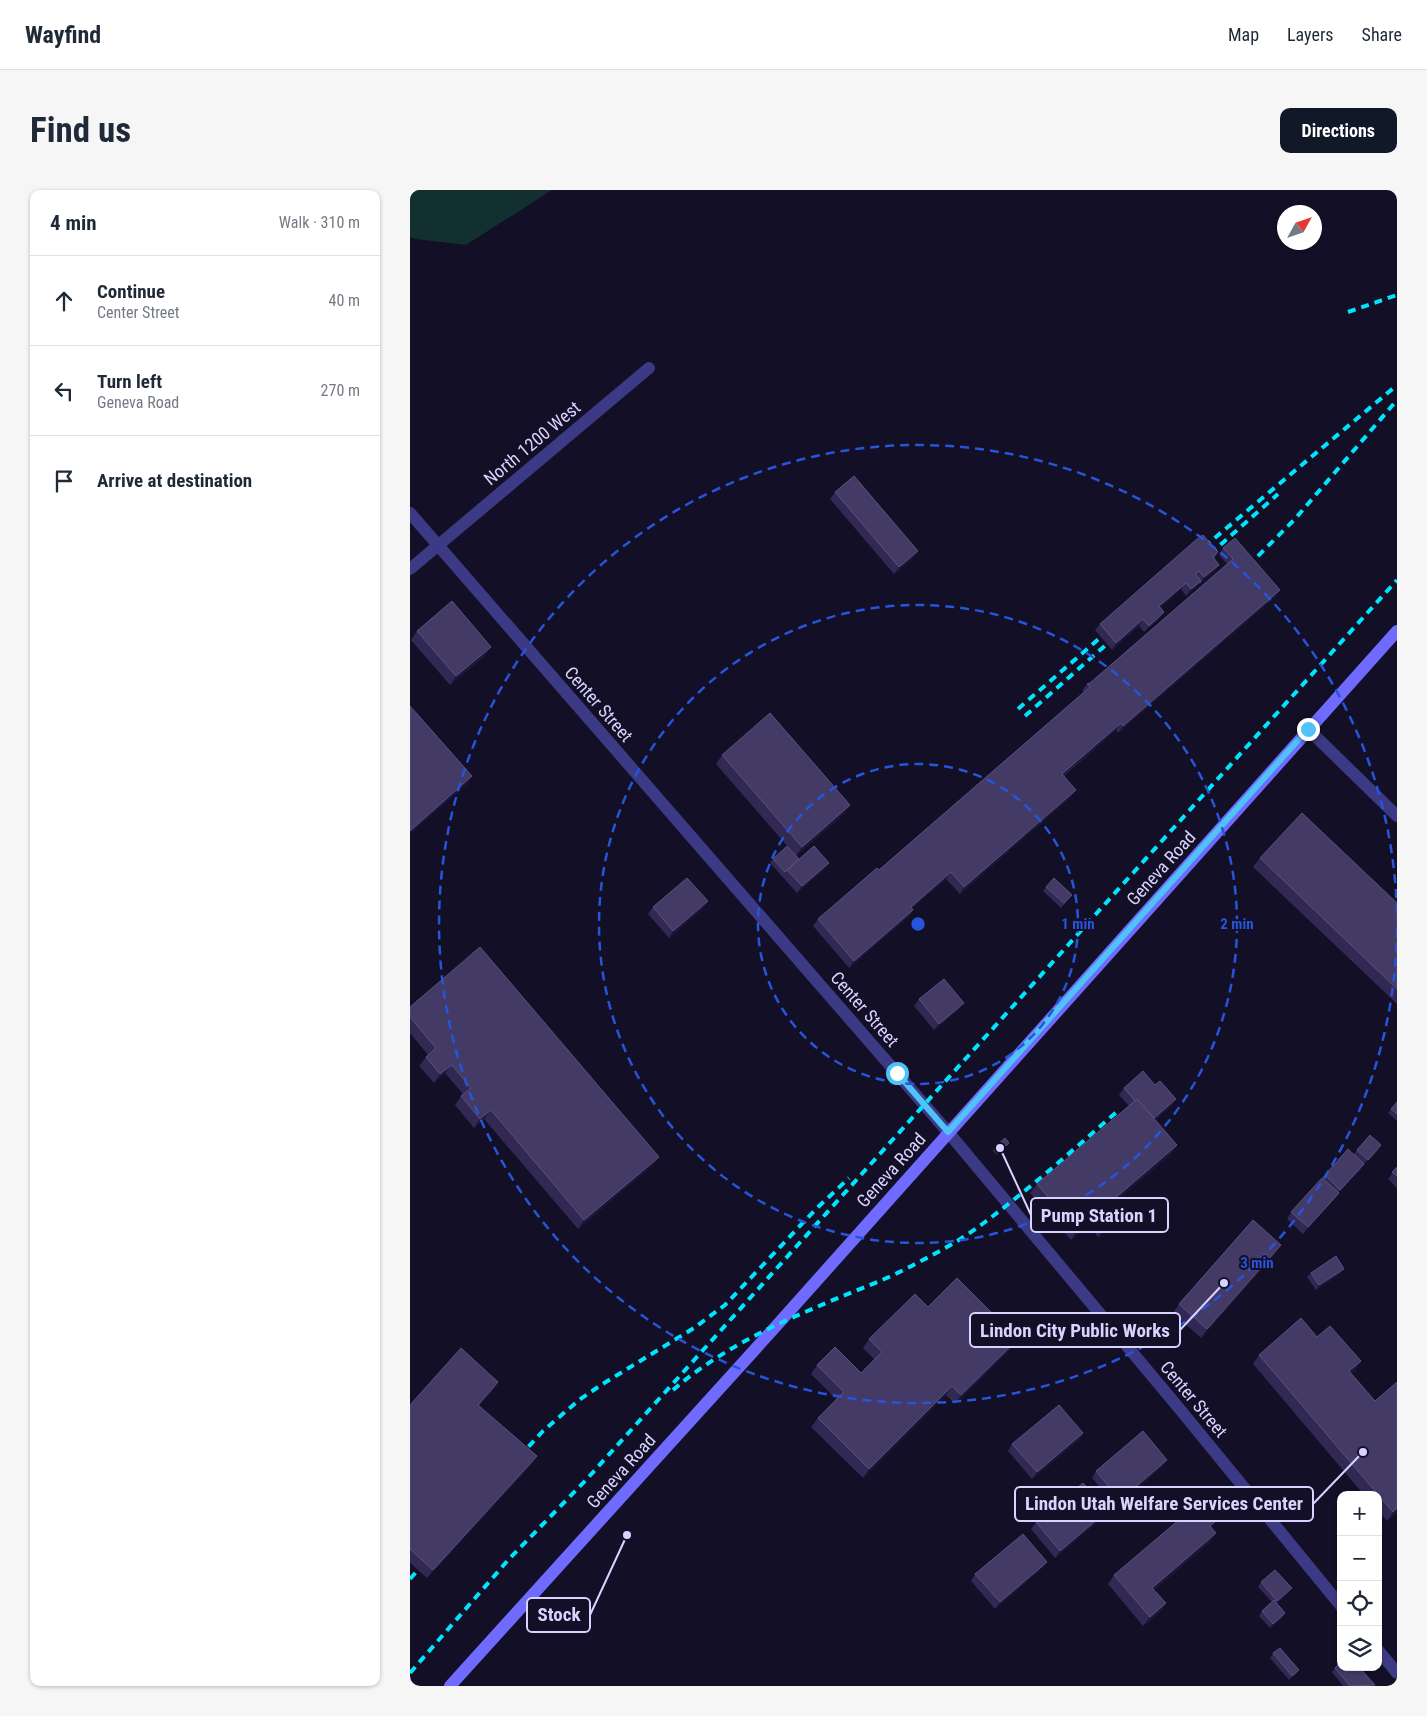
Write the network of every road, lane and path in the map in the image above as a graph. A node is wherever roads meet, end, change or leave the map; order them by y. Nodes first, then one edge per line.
1 (649, 368) dead end
2 (410, 514) edge
3 (438, 546) junction
4 (410, 569) edge
5 (1397, 631) edge
6 (1308, 729) junction
7 (1397, 816) edge
8 (948, 1132) junction
9 (1337, 1601) edge
10 (1382, 1655) edge
11 (1397, 1673) edge
12 (450, 1686) edge

1 - 3 street, North 1200 West
2 - 3 street, Center Street
3 - 4 street, North 1200 West
3 - 8 street, Center Street
5 - 6 main road, Geneva Road
6 - 7 street
6 - 8 main road, Geneva Road
8 - 9 street, Center Street
8 - 12 main road, Geneva Road
10 - 11 street

